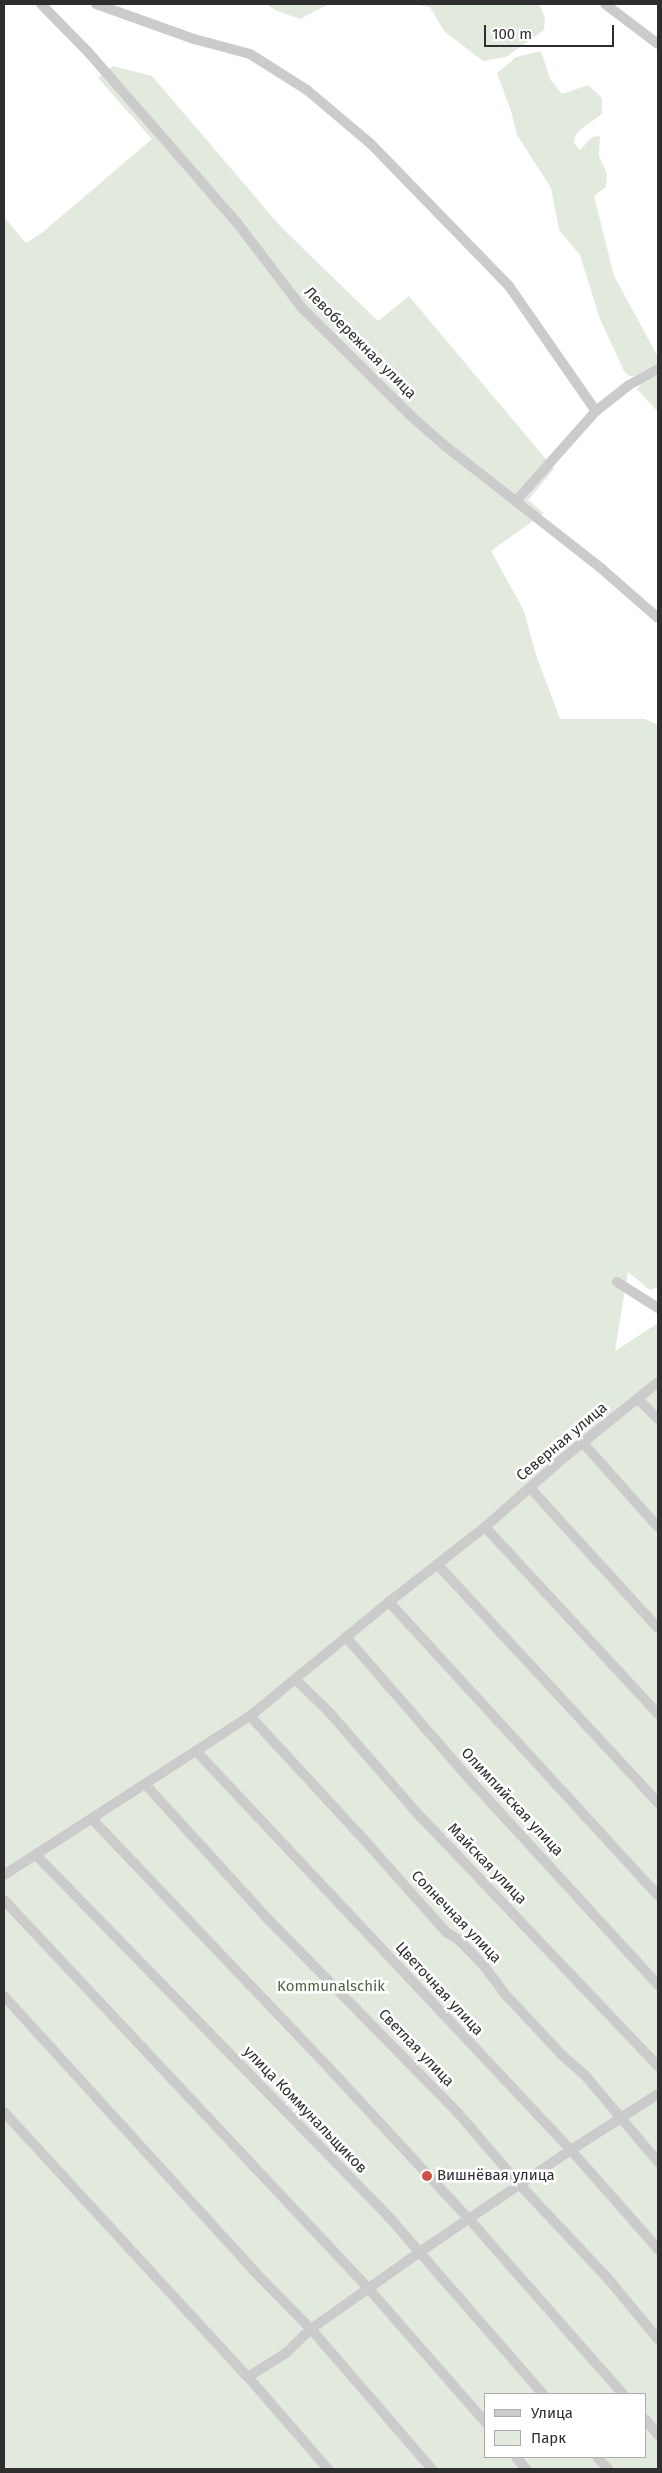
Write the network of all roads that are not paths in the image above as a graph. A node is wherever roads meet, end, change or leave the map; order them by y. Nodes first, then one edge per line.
1 (41, 4) edge
2 (96, 4) edge
3 (605, 4) edge
4 (658, 44) edge
5 (658, 369) edge
6 (596, 411) junction
7 (516, 501) junction
8 (658, 618) edge
9 (618, 1282) dead end
10 (658, 1308) edge
11 (658, 1382) edge
12 (638, 1399) junction
13 (658, 1419) edge
14 (583, 1443) junction
15 (530, 1489) junction
16 (485, 1527) junction
17 (658, 1527) edge
18 (437, 1564) junction
19 (389, 1602) junction
20 (658, 1628) edge
21 (346, 1637) junction
22 (296, 1680) junction
23 (658, 1714) edge
24 (250, 1716) junction
25 (196, 1751) junction
26 (145, 1784) junction
27 (658, 1803) edge
28 (92, 1818) junction
29 (36, 1855) junction
30 (4, 1875) edge
31 (658, 1896) edge
32 (4, 1900) edge
33 (658, 1985) edge
34 (4, 1996) edge
35 (658, 2066) edge
36 (658, 2094) edge
37 (4, 2112) edge
38 (621, 2120) junction
39 (571, 2150) junction
40 (658, 2162) edge
41 (520, 2185) junction
42 (470, 2220) junction
43 (658, 2249) edge
44 (421, 2251) junction
45 (368, 2288) junction
46 (311, 2329) junction
47 (658, 2339) edge
48 (248, 2377) junction
49 (542, 2393) edge
50 (622, 2393) edge
51 (484, 2421) edge
52 (647, 2421) edge
53 (658, 2435) edge
54 (517, 2458) edge
55 (598, 2458) edge
56 (328, 2469) edge
57 (432, 2469) edge
58 (526, 2469) edge
59 (608, 2469) edge

1 - 7 street, Левобережная улица
2 - 6 street
3 - 4 street
5 - 6 street
6 - 7 street
7 - 8 street, Левобережная улица
9 - 10 street
11 - 12 street, Северная улица
12 - 13 street
12 - 14 street, Северная улица
14 - 15 street, Северная улица
14 - 17 street
15 - 16 street, Северная улица
15 - 20 street
16 - 18 street, Северная улица
16 - 23 street
18 - 19 street, Северная улица
18 - 27 street
19 - 21 street, Северная улица
19 - 31 street
21 - 22 street, Северная улица
21 - 33 street, Олимпийская улица
22 - 24 street, Северная улица
22 - 35 street, Майская улица
24 - 25 street, Северная улица
24 - 38 street, Солнечная улица
25 - 26 street, Северная улица
25 - 39 street, Цветочная улица
26 - 28 street, Северная улица
26 - 41 street, Светлая улица
28 - 29 street, Северная улица
28 - 42 street
29 - 30 street, Северная улица
29 - 44 street, улица Коммунальщиков
32 - 45 street
34 - 46 street
36 - 38 street
37 - 48 street
38 - 39 street
38 - 40 street, Солнечная улица
39 - 41 street
39 - 43 street, Цветочная улица
41 - 42 street
41 - 47 street, Светлая улица
42 - 44 street
42 - 50 street
44 - 45 street
44 - 49 street, улица Коммунальщиков
45 - 46 street
45 - 51 street
46 - 48 street
46 - 57 street
48 - 56 street
52 - 53 street
54 - 58 street
55 - 59 street

